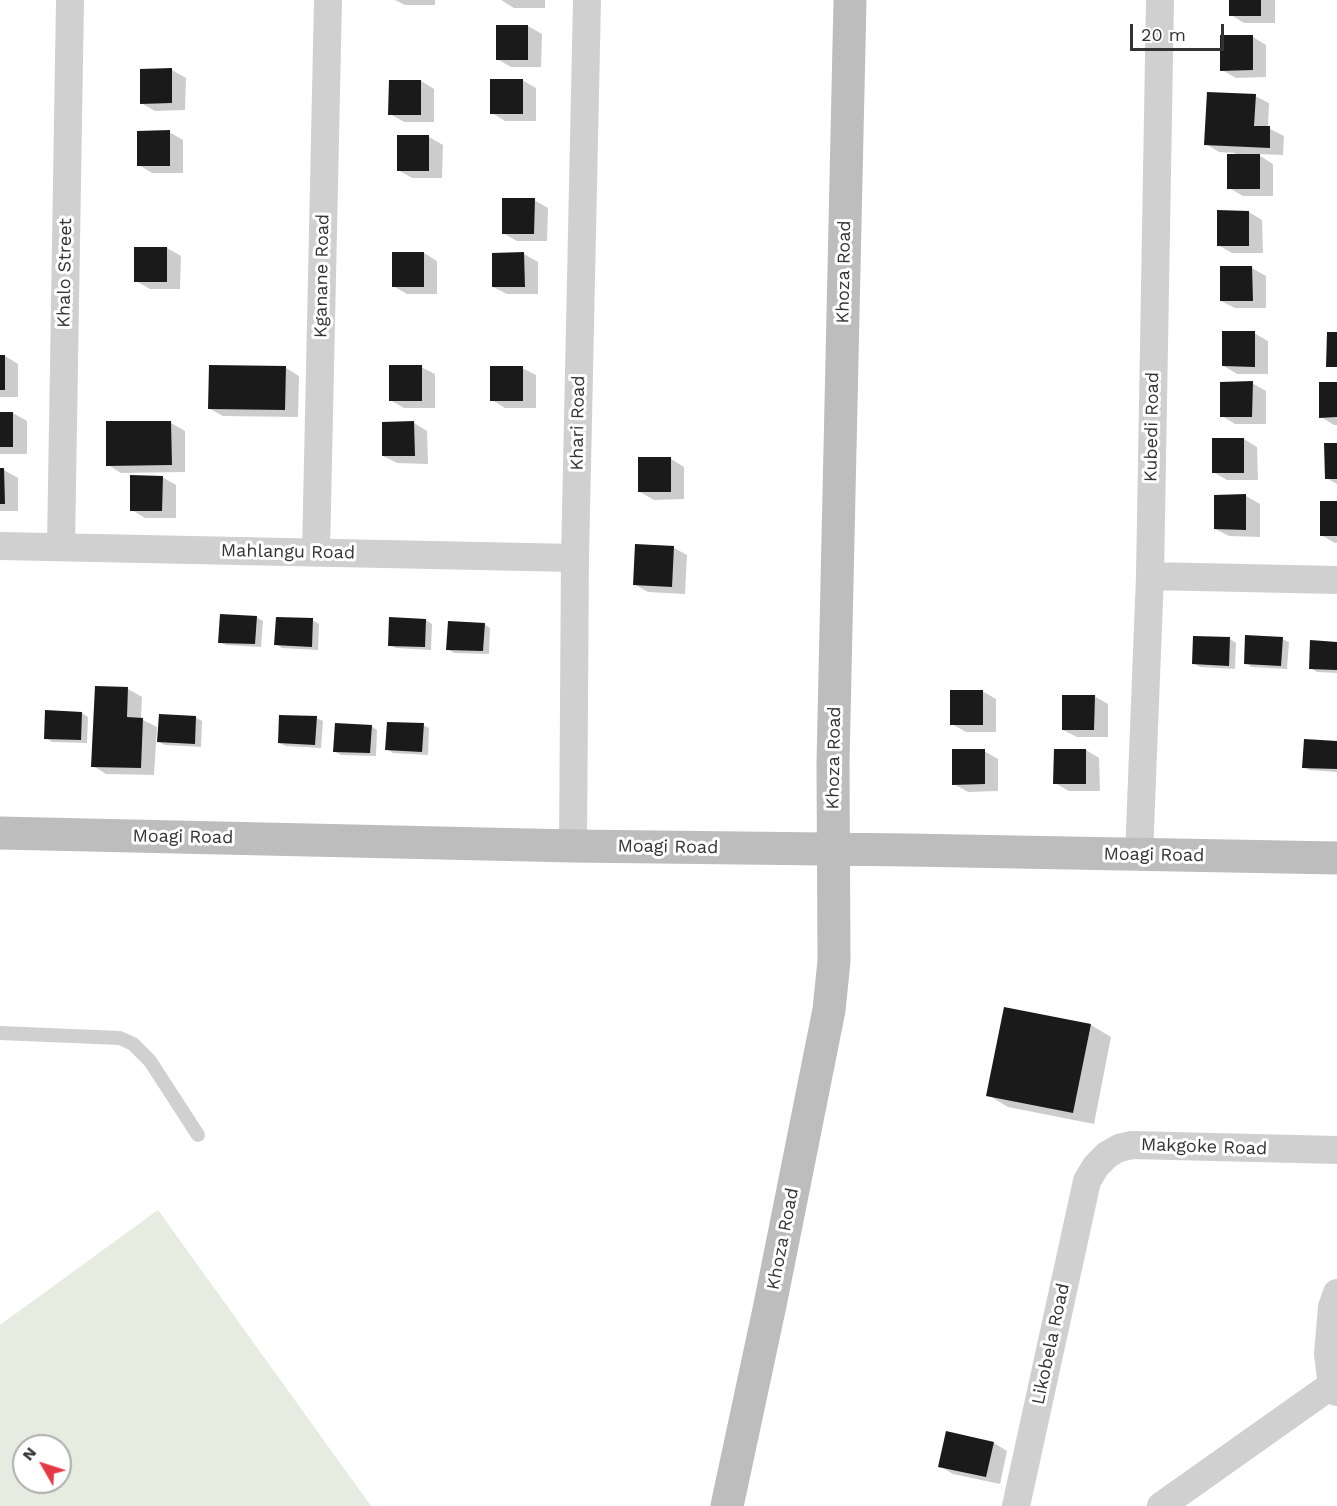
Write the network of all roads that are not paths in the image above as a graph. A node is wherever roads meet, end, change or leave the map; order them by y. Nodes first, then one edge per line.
1 (70, 0) edge
2 (328, 0) edge
3 (587, 0) edge
4 (850, 0) edge
5 (1160, 0) edge
6 (0, 546) edge
7 (61, 547) junction
8 (316, 553) junction
9 (575, 558) junction
10 (1150, 576) junction
11 (1337, 580) edge
12 (0, 833) edge
13 (573, 846) junction
14 (832, 850) junction
15 (1139, 855) junction
16 (1337, 858) edge
17 (0, 1033) edge
18 (198, 1135) dead end
19 (1337, 1150) edge
20 (1087, 1181) joint
21 (1337, 1293) edge
22 (1335, 1388) edge
23 (727, 1506) edge
24 (1016, 1506) edge
25 (1161, 1506) edge

1 - 7 street, Khalo Street
2 - 8 street, Kganane Road
3 - 9 street, Khari Road
4 - 14 street, Khoza Road
5 - 10 street, Kubedi Road
6 - 7 street, Mahlangu Road
7 - 8 street, Mahlangu Road
8 - 9 street, Mahlangu Road
9 - 13 street, Khari Road
10 - 11 street
10 - 15 street, Kubedi Road
12 - 13 street, Moagi Road
13 - 14 street, Moagi Road
14 - 15 street, Moagi Road
14 - 23 street, Khoza Road
15 - 16 street, Moagi Road
17 - 18 lane
19 - 20 street, Makgoke Road
20 - 24 street, Likobela Road
21 - 22 street
22 - 25 street

